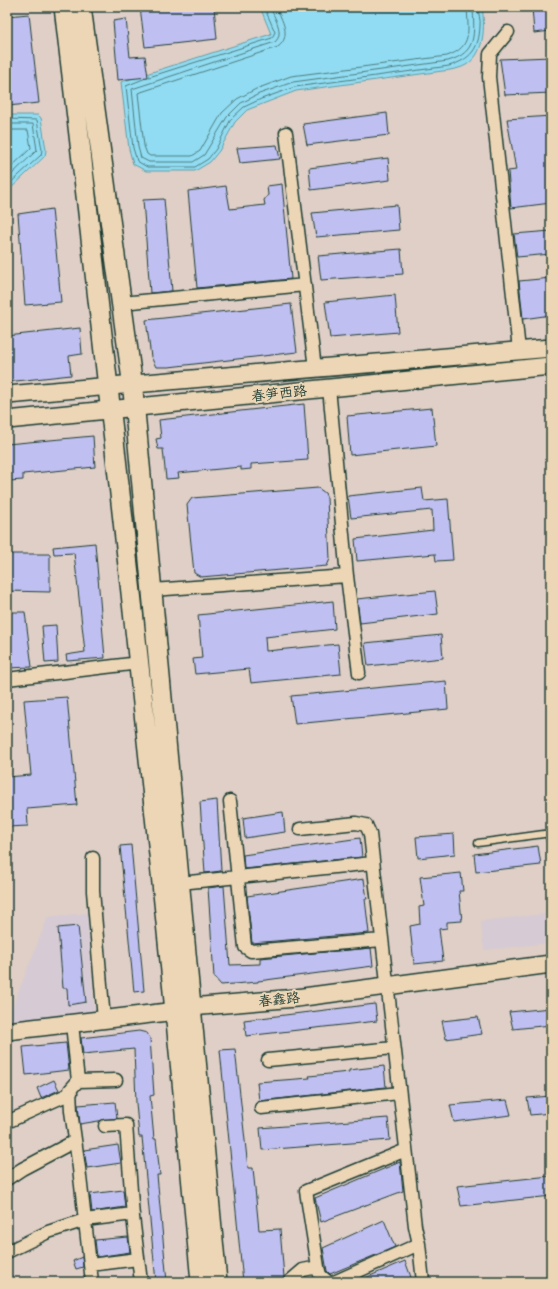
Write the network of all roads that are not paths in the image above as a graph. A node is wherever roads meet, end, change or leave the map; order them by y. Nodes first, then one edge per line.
1 (64, 7) edge
2 (81, 7) edge
3 (508, 32) dead end
4 (286, 133) dead end
5 (305, 285) junction
6 (122, 303) junction
7 (551, 348) edge
8 (519, 350) junction
9 (551, 366) edge
10 (315, 368) junction
11 (133, 384) junction
12 (109, 386) junction
13 (329, 388) junction
14 (7, 395) edge
15 (135, 408) junction
16 (112, 411) junction
17 (7, 420) edge
18 (347, 576) junction
19 (152, 590) junction
20 (139, 663) junction
21 (359, 673) dead end
22 (7, 678) edge
23 (230, 801) dead end
24 (300, 830) dead end
25 (550, 833) edge
26 (478, 843) dead end
27 (551, 846) edge
28 (93, 858) dead end
29 (373, 863) junction
30 (238, 878) junction
31 (180, 883) junction
32 (382, 940) junction
33 (551, 964) edge
34 (551, 973) edge
35 (388, 990) junction
36 (186, 1009) junction
37 (104, 1020) junction
38 (72, 1024) junction
39 (7, 1031) edge
40 (394, 1048) junction
41 (268, 1060) dead end
42 (116, 1080) dead end
43 (78, 1081) junction
44 (70, 1093) junction
45 (400, 1093) junction
46 (261, 1108) dead end
47 (7, 1122) edge
48 (105, 1126) dead end
49 (75, 1141) junction
50 (406, 1150) junction
51 (7, 1179) edge
52 (133, 1214) junction
53 (84, 1220) junction
54 (419, 1244) junction
55 (7, 1252) edge
56 (138, 1259) junction
57 (90, 1265) junction
58 (318, 1266) junction
59 (90, 1282) edge
60 (141, 1282) edge
61 (201, 1282) edge
62 (217, 1282) edge
63 (288, 1282) edge
64 (328, 1282) edge
65 (334, 1282) edge
66 (423, 1282) edge

1 - 12 main road
2 - 6 main road
3 - 8 street
4 - 5 street
5 - 6 street
5 - 10 street
6 - 11 main road
7 - 8 main road, 春笋西路
8 - 10 main road, 春笋西路
9 - 13 main road, 春笋西路
10 - 11 main road, 春笋西路
11 - 12 main road, 春笋西路
11 - 15 main road
12 - 14 main road, 春笋西路
12 - 16 main road
13 - 15 main road, 春笋西路
13 - 18 street
15 - 16 main road, 春笋西路
15 - 19 main road
16 - 17 main road, 春笋西路
16 - 20 main road
18 - 19 street
18 - 21 street
19 - 31 main road
20 - 22 street
20 - 36 main road
23 - 30 street
24 - 29 street
25 - 26 lane
25 - 27 lane
28 - 37 street
29 - 30 street
29 - 32 street
30 - 31 street
30 - 32 street
31 - 36 main road
32 - 35 street
33 - 35 main road, 春鑫路
34 - 35 main road, 春鑫路
35 - 36 main road, 春鑫路
35 - 40 street
36 - 37 main road, 春鑫路
36 - 61 main road
36 - 62 main road
37 - 38 main road, 春鑫路
38 - 39 main road, 春鑫路
38 - 43 street
40 - 41 street
40 - 45 street
42 - 43 street
43 - 44 street
44 - 47 street
44 - 49 street
45 - 46 street
45 - 50 street
48 - 52 street
49 - 51 street
49 - 53 street
50 - 54 street
50 - 58 street
52 - 53 street
52 - 56 street
53 - 55 street
53 - 57 street
54 - 65 street
54 - 66 street
56 - 57 street
56 - 60 street
57 - 59 street
58 - 63 street
58 - 64 street

